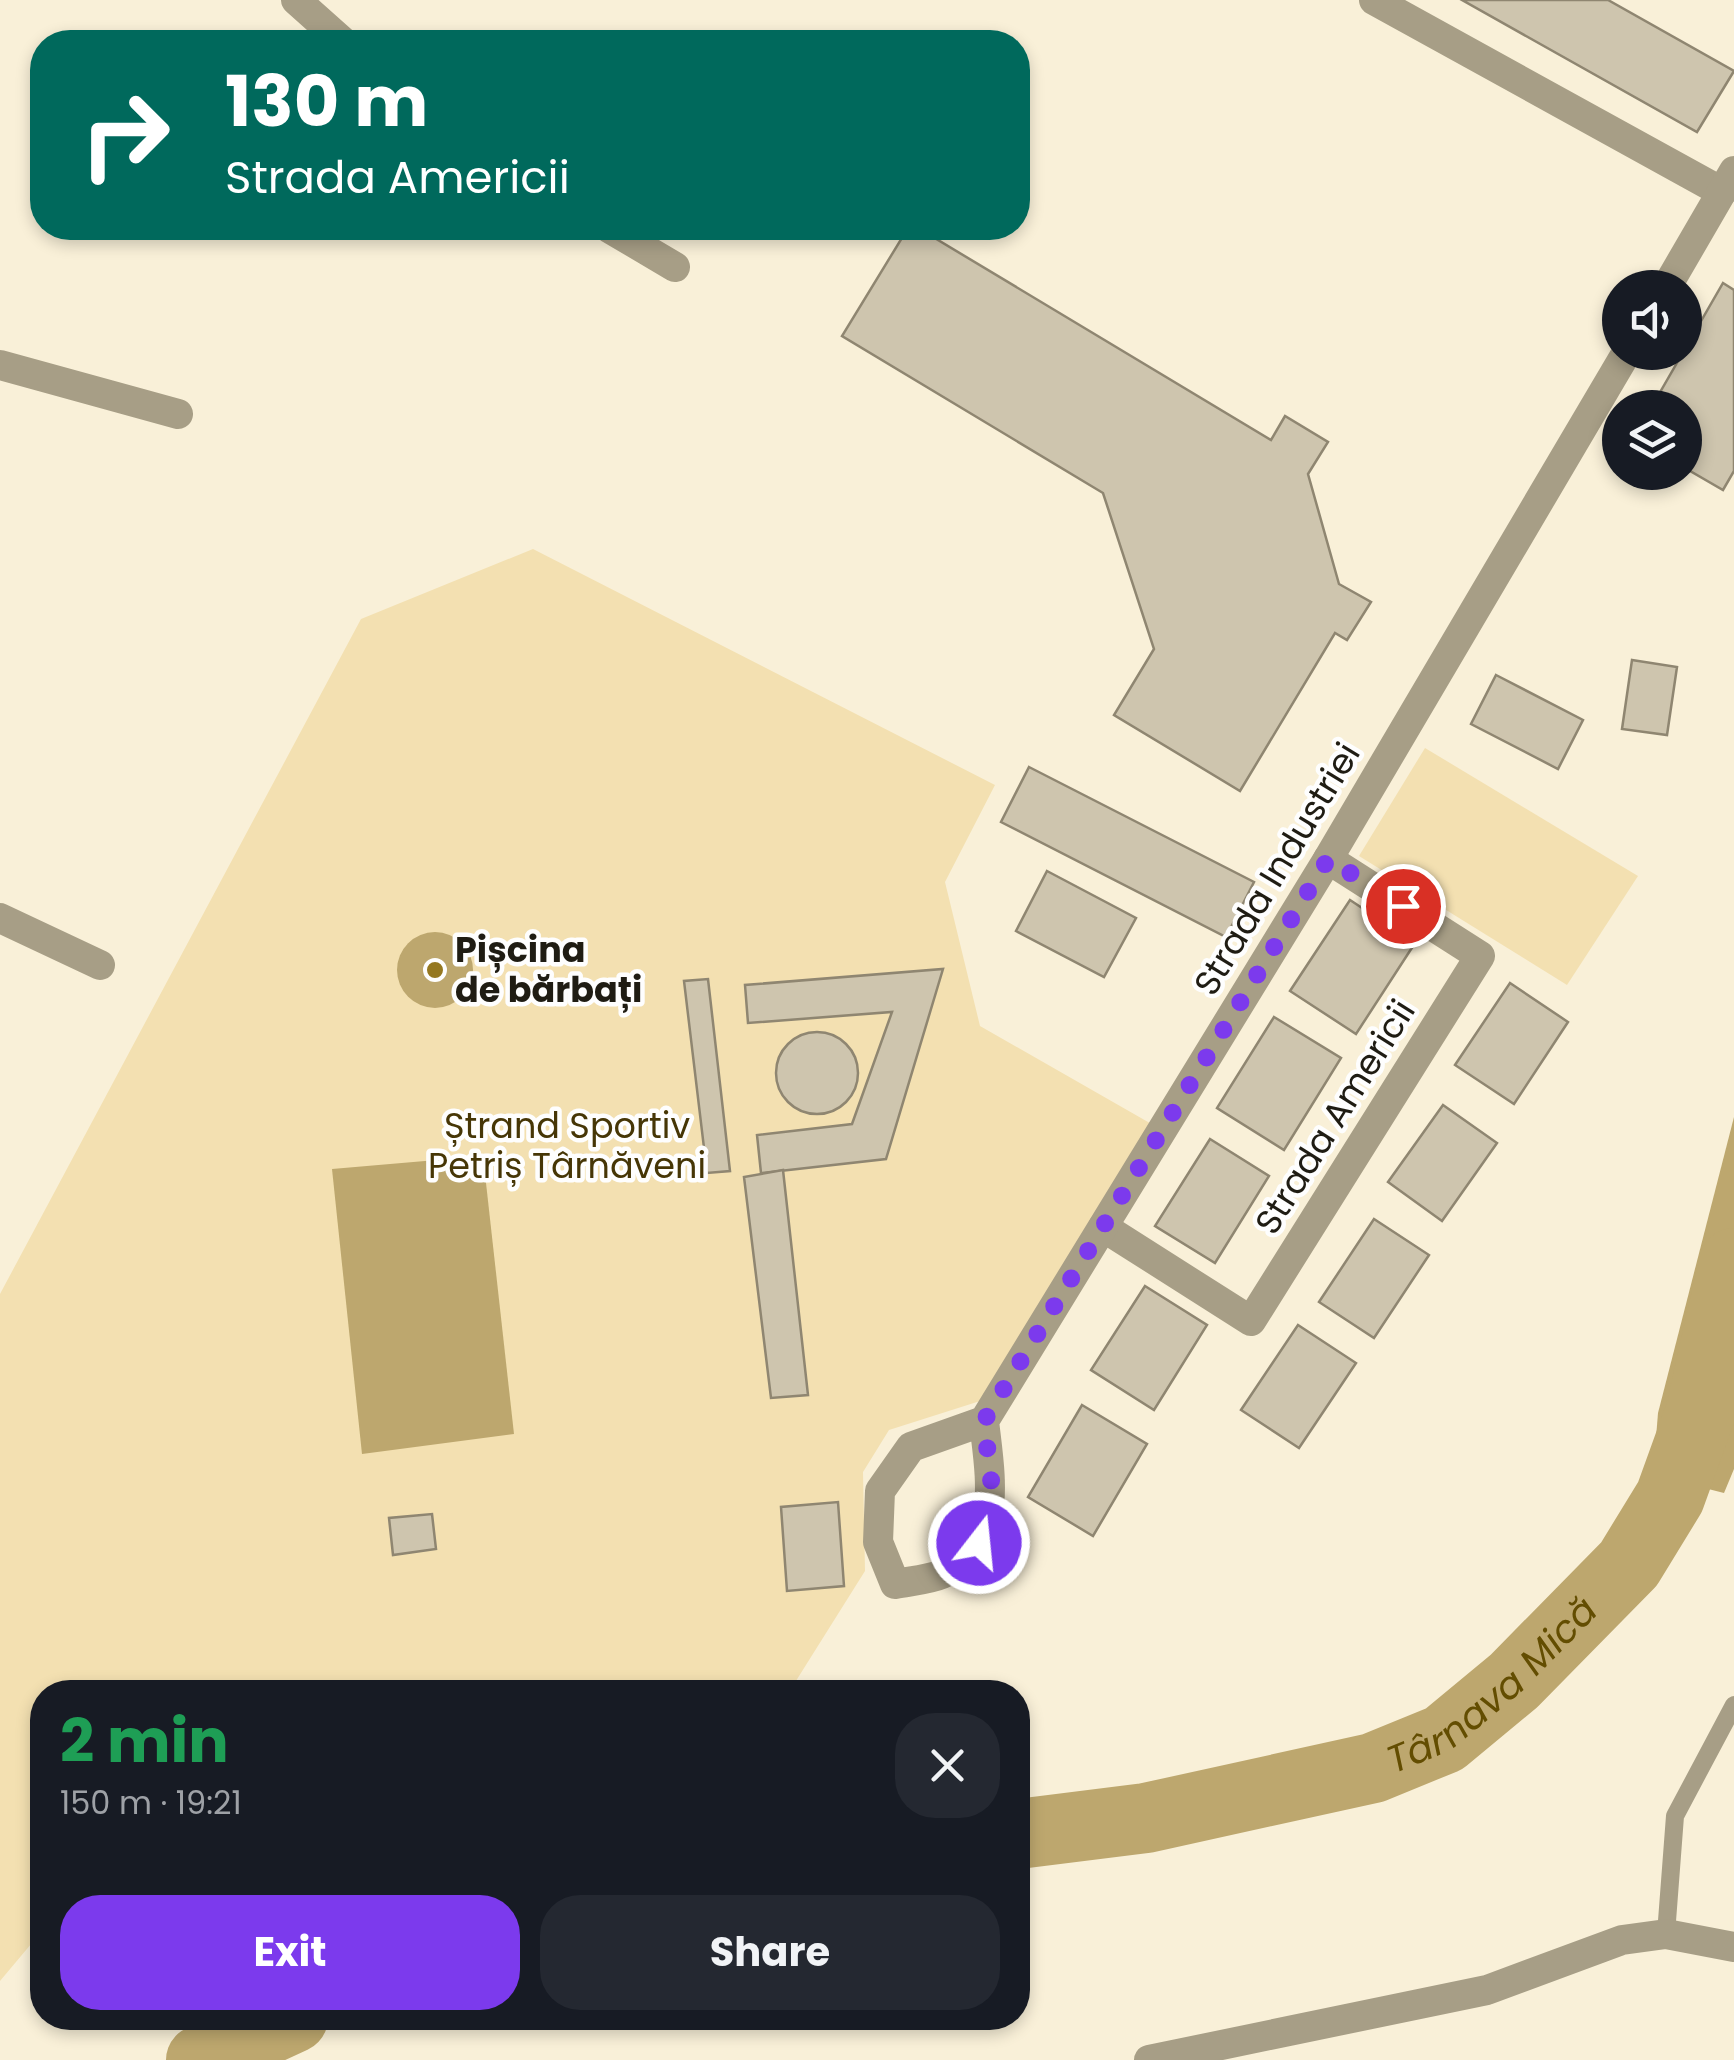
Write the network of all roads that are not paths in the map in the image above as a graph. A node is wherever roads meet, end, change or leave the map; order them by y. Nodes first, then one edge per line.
1 (296, 0) edge
2 (1374, 0) edge
3 (329, 30) edge
4 (1728, 181) edge
5 (630, 240) edge
6 (675, 267) dead end
7 (1676, 270) edge
8 (0, 365) edge
9 (1616, 370) edge
10 (178, 414) dead end
11 (1328, 859) junction
12 (0, 918) edge
13 (100, 964) dead end
14 (1103, 1227) junction
15 (984, 1421) junction
16 (1734, 1705) edge
17 (1666, 1934) junction
18 (1734, 1946) edge
19 (1149, 2060) edge

1 - 3 street
2 - 4 street
4 - 7 street
5 - 6 street
8 - 10 street
9 - 11 street, Strada Industriei
11 - 14 street, Strada Industriei
11 - 14 street, Strada Americii
12 - 13 street
14 - 15 street, Strada Industriei
15 - 15 street
16 - 17 lane
17 - 18 street
17 - 19 street

